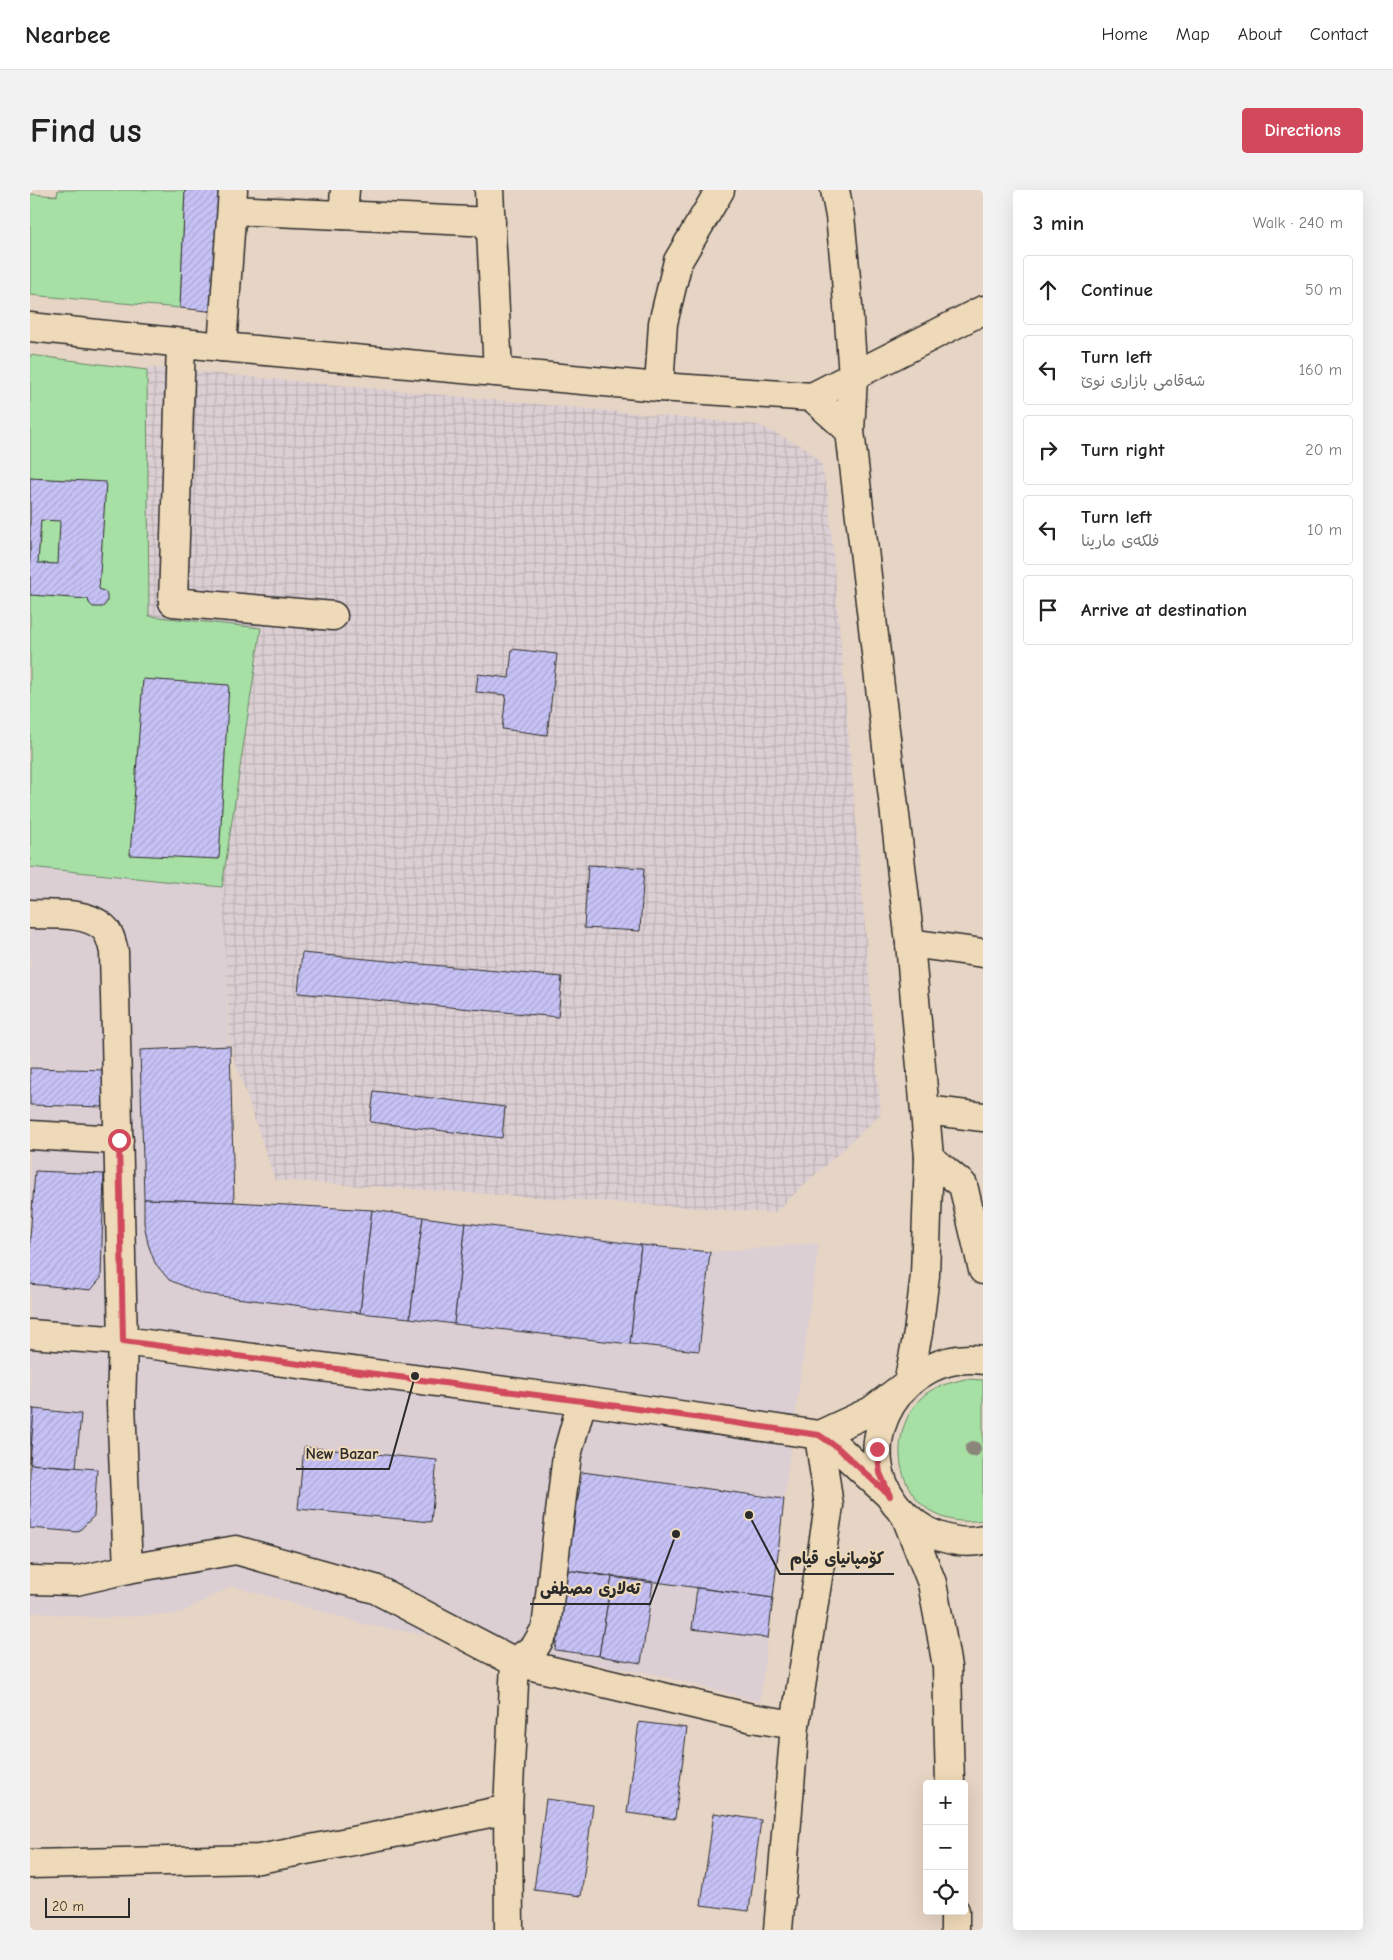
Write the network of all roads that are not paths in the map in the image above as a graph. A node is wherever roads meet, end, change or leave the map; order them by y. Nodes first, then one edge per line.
1 (489, 190) edge
2 (720, 190) edge
3 (835, 190) edge
4 (233, 200) edge
5 (344, 202) edge
6 (491, 222) junction
7 (983, 310) edge
8 (30, 327) edge
9 (181, 344) junction
10 (222, 347) junction
11 (498, 372) junction
12 (853, 377) junction
13 (659, 387) junction
14 (812, 397) junction
15 (850, 431) junction
16 (333, 616) dead end
17 (30, 914) edge
18 (910, 943) junction
19 (983, 953) edge
20 (926, 1110) junction
21 (983, 1117) edge
22 (30, 1134) edge
23 (119, 1140) junction
24 (930, 1157) junction
25 (983, 1270) edge
26 (30, 1334) edge
27 (123, 1341) junction
28 (983, 1360) edge
29 (908, 1382) junction
30 (582, 1401) junction
31 (819, 1435) junction
32 (898, 1507) junction
33 (983, 1540) edge
34 (128, 1569) junction
35 (30, 1580) edge
36 (516, 1662) junction
37 (795, 1725) junction
38 (950, 1780) edge
39 (508, 1809) junction
40 (30, 1864) edge
41 (955, 1915) edge
42 (509, 1930) edge
43 (778, 1930) edge
44 (955, 1930) edge

1 - 6 street
2 - 13 street
3 - 12 street
4 - 5 street
4 - 10 street
5 - 6 street
6 - 11 street
7 - 12 street
8 - 9 street
9 - 10 street
9 - 16 street
10 - 11 street
11 - 13 street
12 - 14 street
12 - 15 street
13 - 14 street
14 - 15 street
15 - 18 street
17 - 23 street
18 - 19 street
18 - 20 street
20 - 21 street
20 - 24 street
22 - 23 street
23 - 27 street
24 - 25 street
24 - 29 street
26 - 27 street
27 - 30 street
27 - 34 street
28 - 29 street
29 - 31 street
29 - 32 street
30 - 31 street
30 - 36 street
31 - 32 street
31 - 37 street
32 - 33 street
32 - 38 street
34 - 35 street
34 - 36 street
36 - 37 street
36 - 39 street
37 - 43 street
39 - 40 street
39 - 42 street
41 - 44 street

